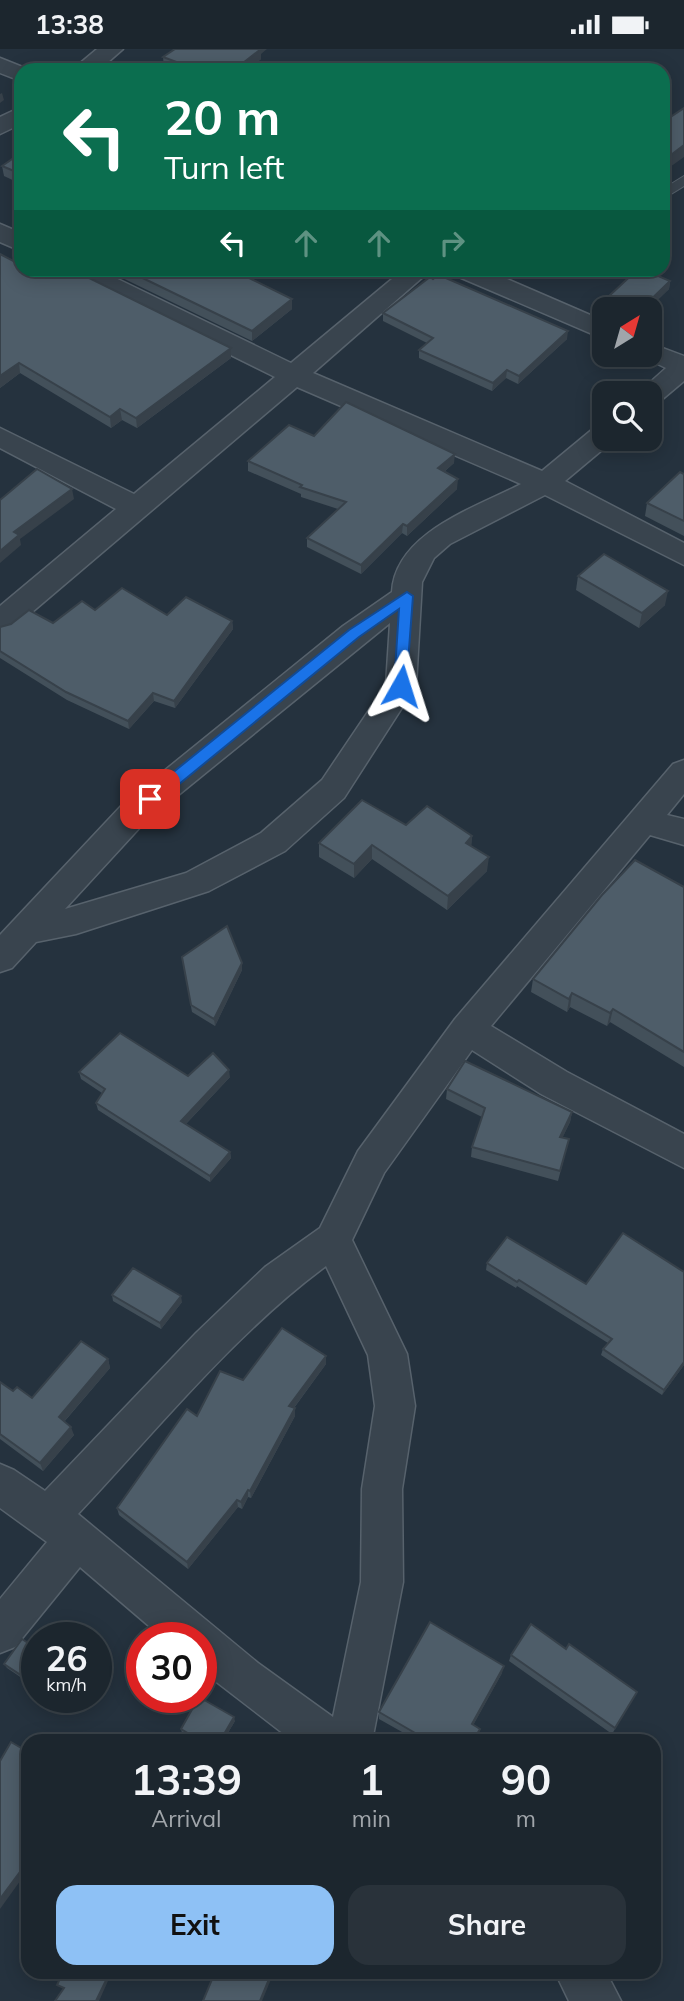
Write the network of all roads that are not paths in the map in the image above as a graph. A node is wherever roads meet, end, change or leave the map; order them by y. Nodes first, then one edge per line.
1 (112, 49) edge
2 (93, 63) edge
3 (92, 277) edge
4 (410, 277) edge
5 (479, 277) edge
6 (592, 326) edge
7 (662, 357) edge
8 (684, 366) edge
9 (293, 375) junction
10 (662, 385) edge
11 (0, 437) edge
12 (592, 444) edge
13 (545, 483) junction
14 (136, 507) junction
15 (684, 555) edge
16 (407, 596) junction
17 (0, 622) edge
18 (684, 772) edge
19 (643, 821) junction
20 (684, 832) edge
21 (26, 930) junction
22 (0, 958) edge
23 (467, 1029) junction
24 (684, 1152) edge
25 (333, 1240) junction
26 (0, 1484) edge
27 (63, 1527) junction
28 (177, 1622) edge
29 (0, 1632) edge
30 (217, 1656) edge
31 (319, 1734) edge
32 (351, 1734) edge
33 (583, 1979) edge
34 (597, 2001) edge

1 - 2 street
3 - 9 street
4 - 9 street
5 - 6 street
7 - 8 street
8 - 10 street
9 - 13 street
9 - 14 street
11 - 14 street
12 - 13 street
13 - 15 street
13 - 16 street
14 - 17 street
16 - 21 street
16 - 21 street
18 - 19 street
19 - 20 street
19 - 23 street
21 - 22 street
23 - 24 street
23 - 25 street
25 - 27 street
25 - 32 street
26 - 27 street
27 - 28 street
27 - 29 street
30 - 31 street
33 - 34 street

